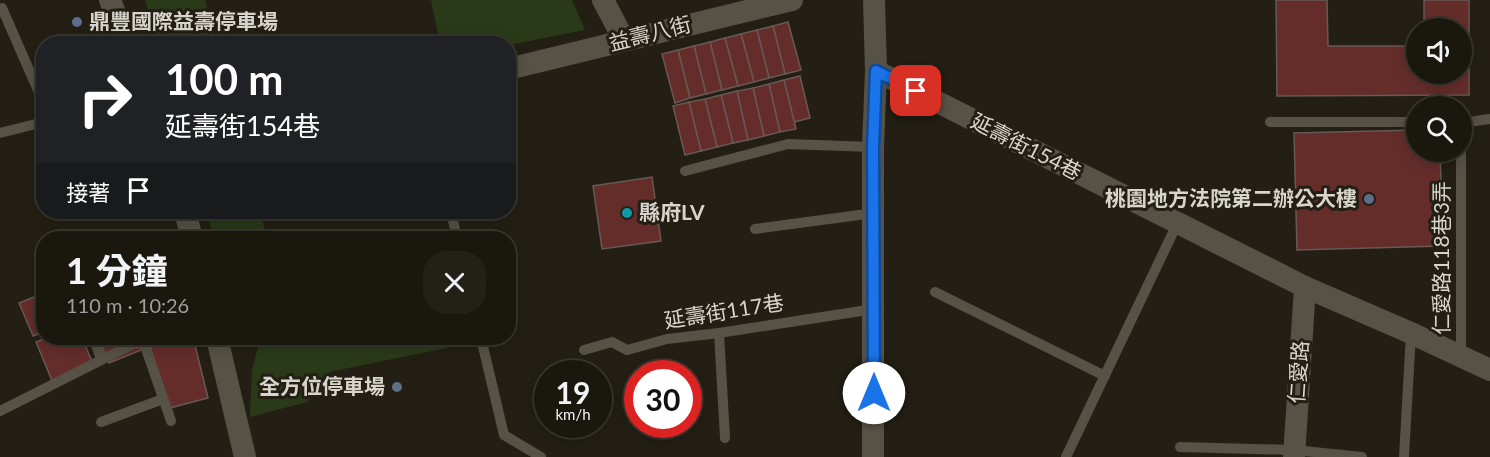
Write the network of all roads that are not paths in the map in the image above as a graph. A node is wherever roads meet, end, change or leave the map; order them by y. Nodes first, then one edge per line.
1 (110, 0) edge
2 (603, 0) edge
3 (792, 0) edge
4 (874, 0) edge
5 (2, 8) dead end
6 (124, 36) edge
7 (624, 40) junction
8 (516, 67) edge
9 (876, 71) junction
10 (36, 86) edge
11 (1490, 119) edge
12 (1472, 121) edge
13 (1270, 122) dead end
14 (1406, 123) edge
15 (36, 124) edge
16 (0, 134) edge
17 (873, 147) junction
18 (1461, 162) edge
19 (686, 171) dead end
20 (874, 213) junction
21 (1177, 224) junction
22 (755, 229) dead end
23 (1305, 287) junction
24 (935, 292) dead end
25 (874, 309) junction
26 (719, 333) junction
27 (1411, 333) junction
28 (96, 345) edge
29 (131, 345) edge
30 (145, 345) edge
31 (219, 345) edge
32 (483, 345) edge
33 (584, 350) dead end
34 (1461, 356) junction
35 (100, 360) junction
36 (1490, 370) edge
37 (1105, 376) junction
38 (164, 399) junction
39 (0, 411) edge
40 (171, 421) dead end
41 (101, 422) dead end
42 (725, 438) dead end
43 (1180, 447) dead end
44 (1294, 454) edge
45 (245, 457) edge
46 (541, 457) edge
47 (873, 457) edge
48 (1066, 457) edge
49 (1362, 457) edge
50 (1404, 457) edge

1 - 6 street
2 - 7 street
3 - 7 street, 益壽八街
4 - 9 street
5 - 10 lane
7 - 8 street, 益壽八街
9 - 17 street
9 - 21 street, 延壽街154巷
11 - 12 lane
13 - 14 lane
15 - 16 lane
17 - 19 lane
17 - 20 street
18 - 34 lane, 仁愛路118巷3弄
20 - 22 lane
20 - 25 street
21 - 23 street, 延壽街154巷
21 - 37 lane
23 - 27 street, 延壽街154巷
23 - 44 street, 仁愛路
24 - 37 lane
25 - 26 lane, 延壽街117巷
25 - 47 street
26 - 33 lane, 延壽街117巷
26 - 42 lane
27 - 34 street, 延壽街154巷
27 - 50 lane
28 - 35 lane
29 - 35 lane
30 - 38 lane
31 - 45 street
32 - 46 lane
34 - 36 street, 延壽街154巷
35 - 39 lane
37 - 48 lane
38 - 40 lane
38 - 41 lane
43 - 44 lane
44 - 49 lane

